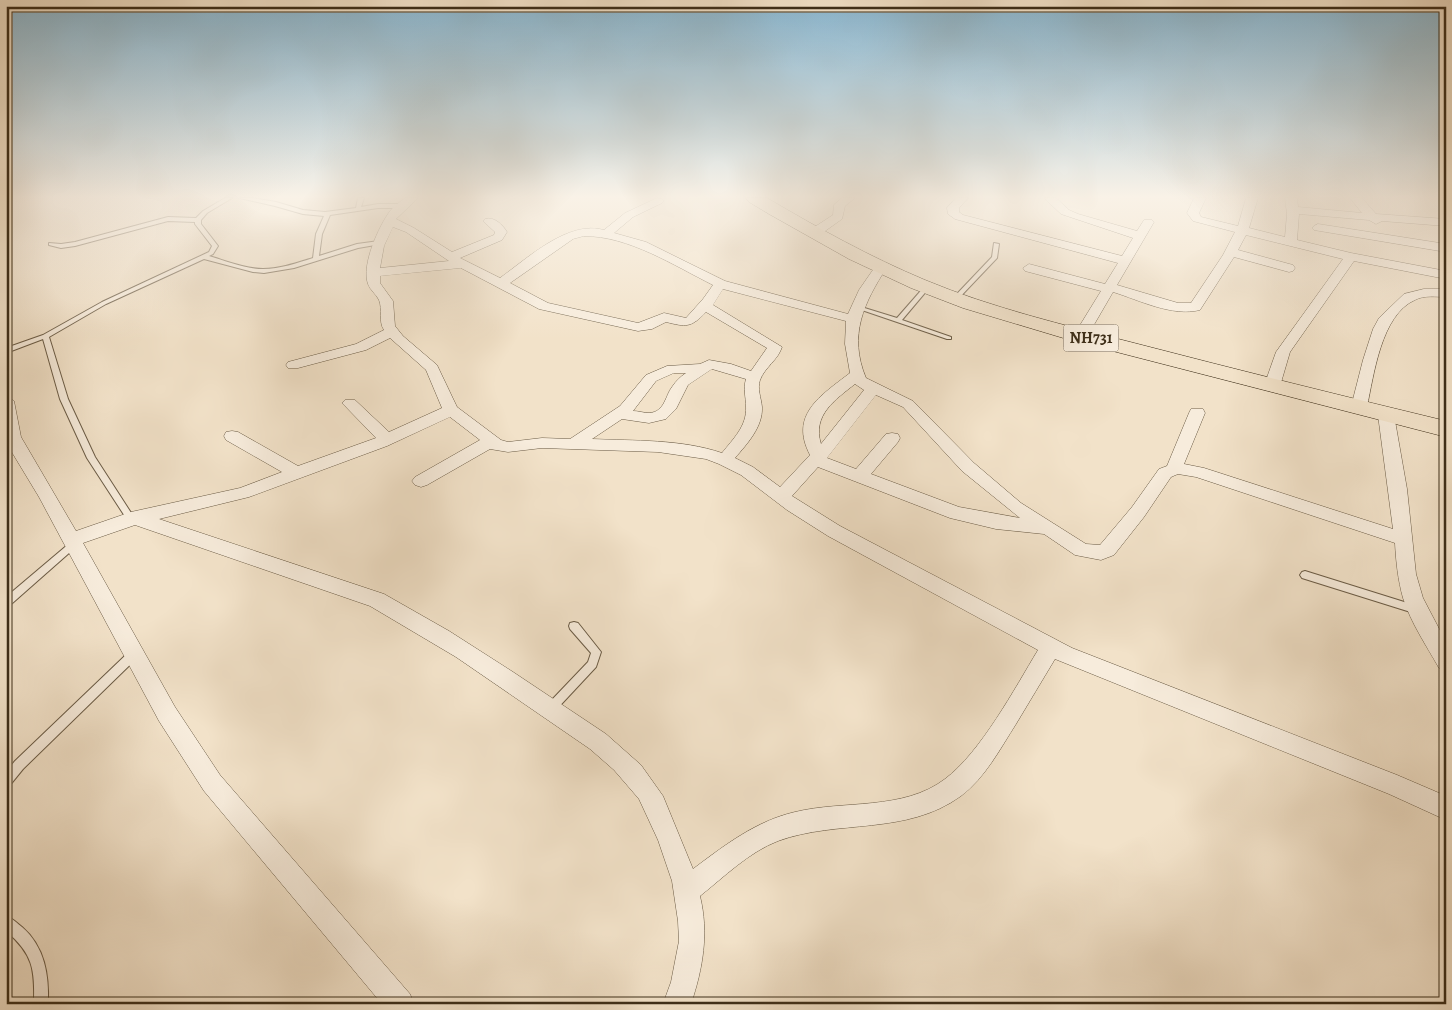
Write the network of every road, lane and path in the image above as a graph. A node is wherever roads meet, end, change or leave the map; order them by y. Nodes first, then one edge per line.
1 (214, 245) edge
2 (318, 245) edge
3 (363, 245) edge
4 (379, 245) edge
5 (433, 245) edge
6 (483, 245) edge
7 (556, 245) edge
8 (642, 245) edge
9 (838, 245) edge
10 (996, 245) edge
11 (1066, 245) edge
12 (1135, 245) edge
13 (1235, 245) edge
14 (1304, 245) edge
15 (1391, 245) edge
16 (1425, 245) edge
17 (1446, 248) edge
18 (1231, 252) junction
19 (205, 257) junction
20 (1351, 257) junction
21 (316, 259) junction
22 (456, 260) junction
23 (1126, 261) junction
24 (881, 267) junction
25 (1029, 268) dead end
26 (1289, 268) dead end
27 (1406, 268) junction
28 (373, 273) junction
29 (1446, 275) edge
30 (501, 283) junction
31 (720, 284) junction
32 (927, 287) junction
33 (1110, 288) junction
34 (1446, 293) edge
35 (956, 298) junction
36 (705, 306) junction
37 (854, 313) junction
38 (898, 321) junction
39 (392, 332) junction
40 (1081, 335) junction
41 (44, 336) junction
42 (949, 338) dead end
43 (6, 351) edge
44 (294, 365) dead end
45 (701, 368) junction
46 (857, 375) junction
47 (754, 377) junction
48 (1272, 386) junction
49 (874, 388) junction
50 (6, 401) edge
51 (350, 403) dead end
52 (1359, 408) junction
53 (451, 410) junction
54 (1197, 413) dead end
55 (620, 414) junction
56 (1386, 414) junction
57 (1446, 429) edge
58 (232, 436) dead end
59 (892, 438) dead end
60 (387, 439) junction
61 (490, 441) junction
62 (573, 444) junction
63 (818, 458) junction
64 (726, 460) junction
65 (1174, 468) junction
66 (297, 473) junction
67 (859, 476) junction
68 (422, 481) dead end
69 (781, 497) junction
70 (133, 518) junction
71 (1046, 528) junction
72 (78, 539) junction
73 (1403, 540) junction
74 (1305, 575) dead end
75 (6, 603) edge
76 (1419, 611) junction
77 (574, 626) dead end
78 (1051, 647) junction
79 (134, 654) junction
80 (1446, 662) edge
81 (550, 709) junction
82 (6, 781) edge
83 (1446, 808) edge
84 (687, 890) junction
85 (6, 922) edge
86 (41, 1004) edge
87 (400, 1004) edge
88 (677, 1004) edge

1 - 19 lane
2 - 21 lane
3 - 21 lane
4 - 28 street
5 - 22 street
6 - 22 street
7 - 30 street
8 - 31 street
9 - 24 highway, NH731
10 - 35 lane
11 - 23 street
12 - 23 street
13 - 18 street
14 - 20 street
15 - 27 street
16 - 17 street
18 - 26 street
18 - 33 street
19 - 21 lane
19 - 41 lane
20 - 27 street
20 - 48 street
22 - 28 street
22 - 30 street
23 - 33 street
24 - 32 highway, NH731
24 - 37 street
25 - 33 street
27 - 29 street
28 - 39 street
30 - 36 street
31 - 36 street
31 - 37 street
32 - 35 highway, NH731
32 - 38 lane
33 - 40 street
34 - 52 street
35 - 40 highway, NH731
36 - 47 street
37 - 38 lane
37 - 46 street
38 - 42 lane
39 - 44 street
39 - 53 street
40 - 48 highway, NH731
41 - 43 lane
41 - 70 lane
45 - 47 street
45 - 55 street
45 - 55 street
46 - 49 street
46 - 63 street
47 - 64 street
48 - 52 highway, NH731
49 - 63 street
49 - 71 street
50 - 72 street
51 - 60 street
52 - 56 highway, NH731
53 - 60 street
53 - 61 street
54 - 65 street
55 - 62 street
56 - 57 highway, NH731
56 - 73 street
58 - 66 street
59 - 67 street
60 - 66 street
61 - 62 street
61 - 68 street
62 - 64 street
63 - 67 street
63 - 69 street
64 - 69 street
65 - 71 street
65 - 73 street
66 - 70 street
67 - 71 street
69 - 78 street
70 - 72 street
70 - 81 street
72 - 75 lane
72 - 79 street
73 - 76 street
74 - 76 lane
76 - 80 street
77 - 81 lane
78 - 83 street
78 - 84 street
79 - 82 lane
79 - 87 street
81 - 84 street
84 - 88 street
85 - 86 lane

